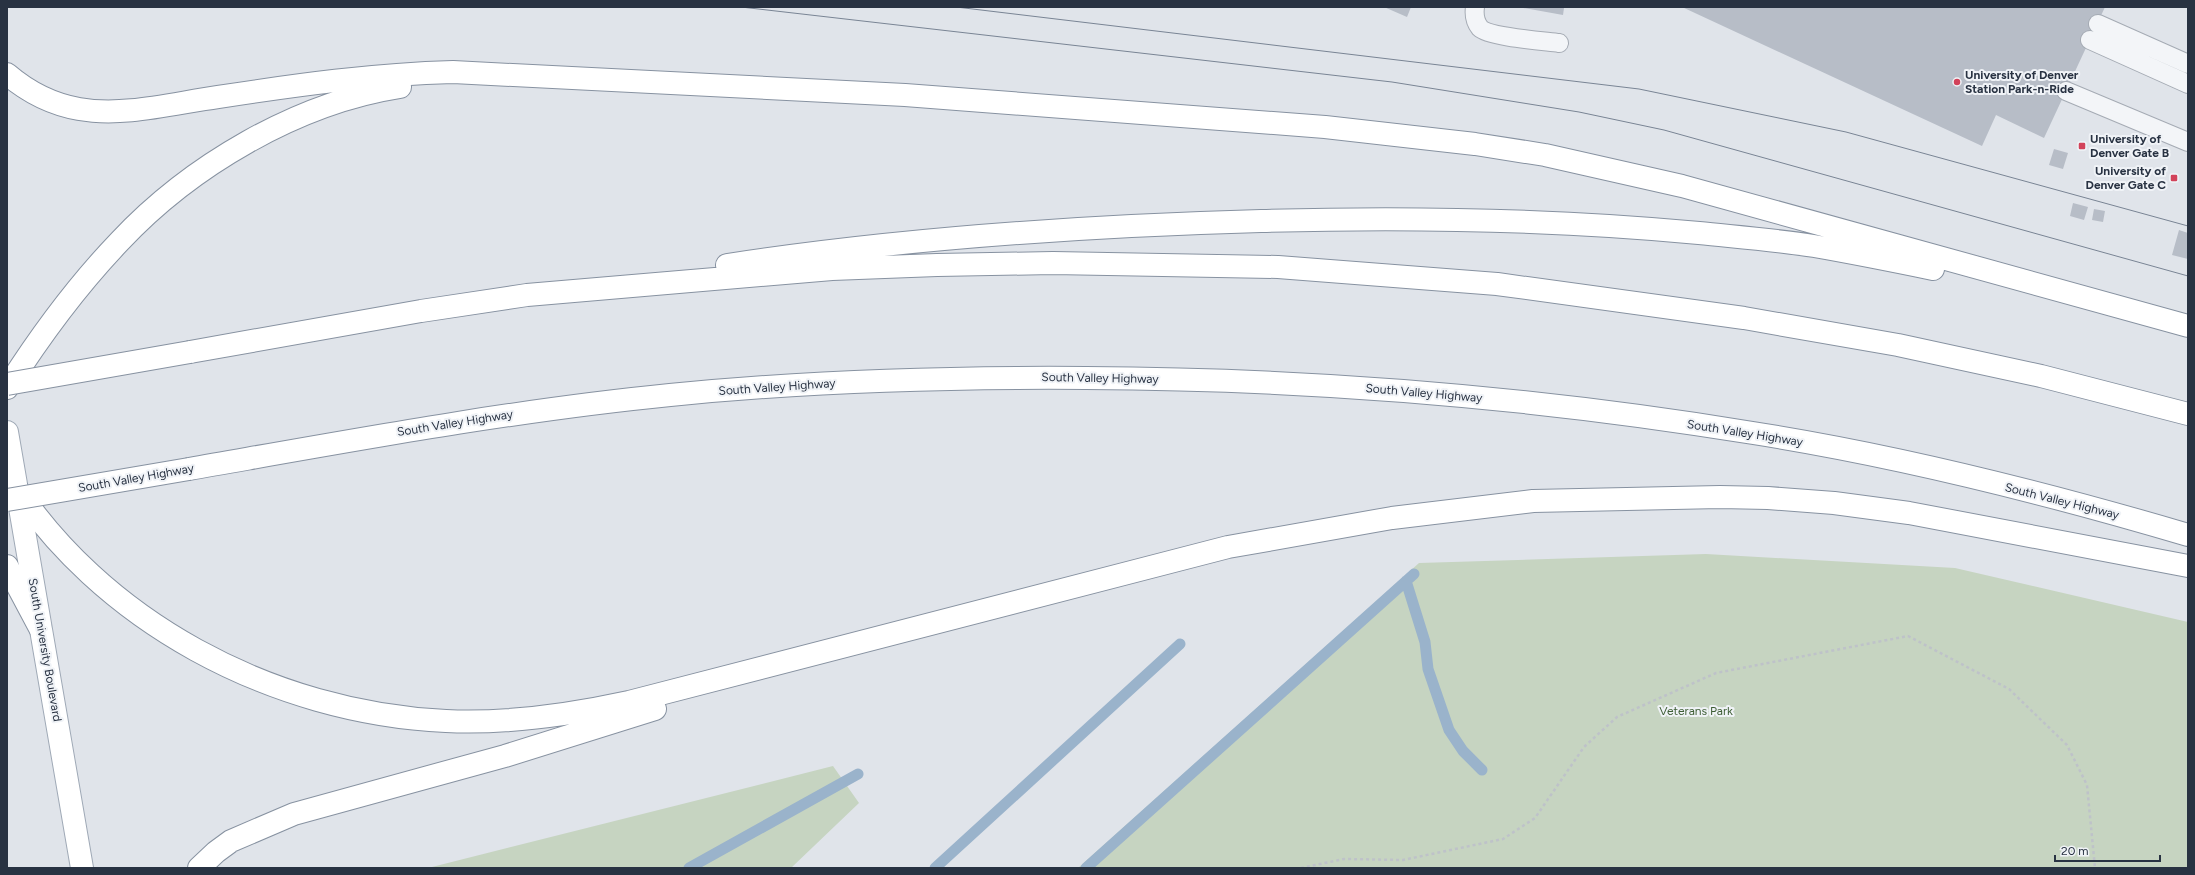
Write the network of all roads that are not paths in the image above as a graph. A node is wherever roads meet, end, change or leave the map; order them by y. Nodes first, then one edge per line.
1 (1475, 7) edge
2 (2098, 24) dead end
3 (2090, 40) dead end
4 (1559, 43) dead end
5 (2188, 64) edge
6 (7, 74) edge
7 (543, 77) junction
8 (2188, 84) edge
9 (2066, 91) dead end
10 (2188, 142) edge
11 (527, 295) junction
12 (2146, 315) junction
13 (2188, 326) edge
14 (7, 384) edge
15 (7, 388) edge
16 (2188, 414) edge
17 (7, 432) edge
18 (10, 488) edge
19 (2188, 534) edge
20 (7, 566) edge
21 (2188, 566) edge
22 (40, 628) junction
23 (865, 642) junction
24 (82, 868) edge
25 (199, 868) edge

1 - 4 lane
2 - 5 lane
3 - 8 lane
6 - 7 main road
7 - 12 main road
7 - 15 main road
9 - 10 lane
11 - 12 main road
11 - 14 main road, bridge
11 - 16 main road
12 - 13 main road
17 - 18 main road, South University Boulevard
18 - 19 main road, South Valley Highway, bridge
18 - 22 main road, South University Boulevard
18 - 23 main road
20 - 22 main road
21 - 23 main road
22 - 24 main road, South University Boulevard
23 - 25 main road

